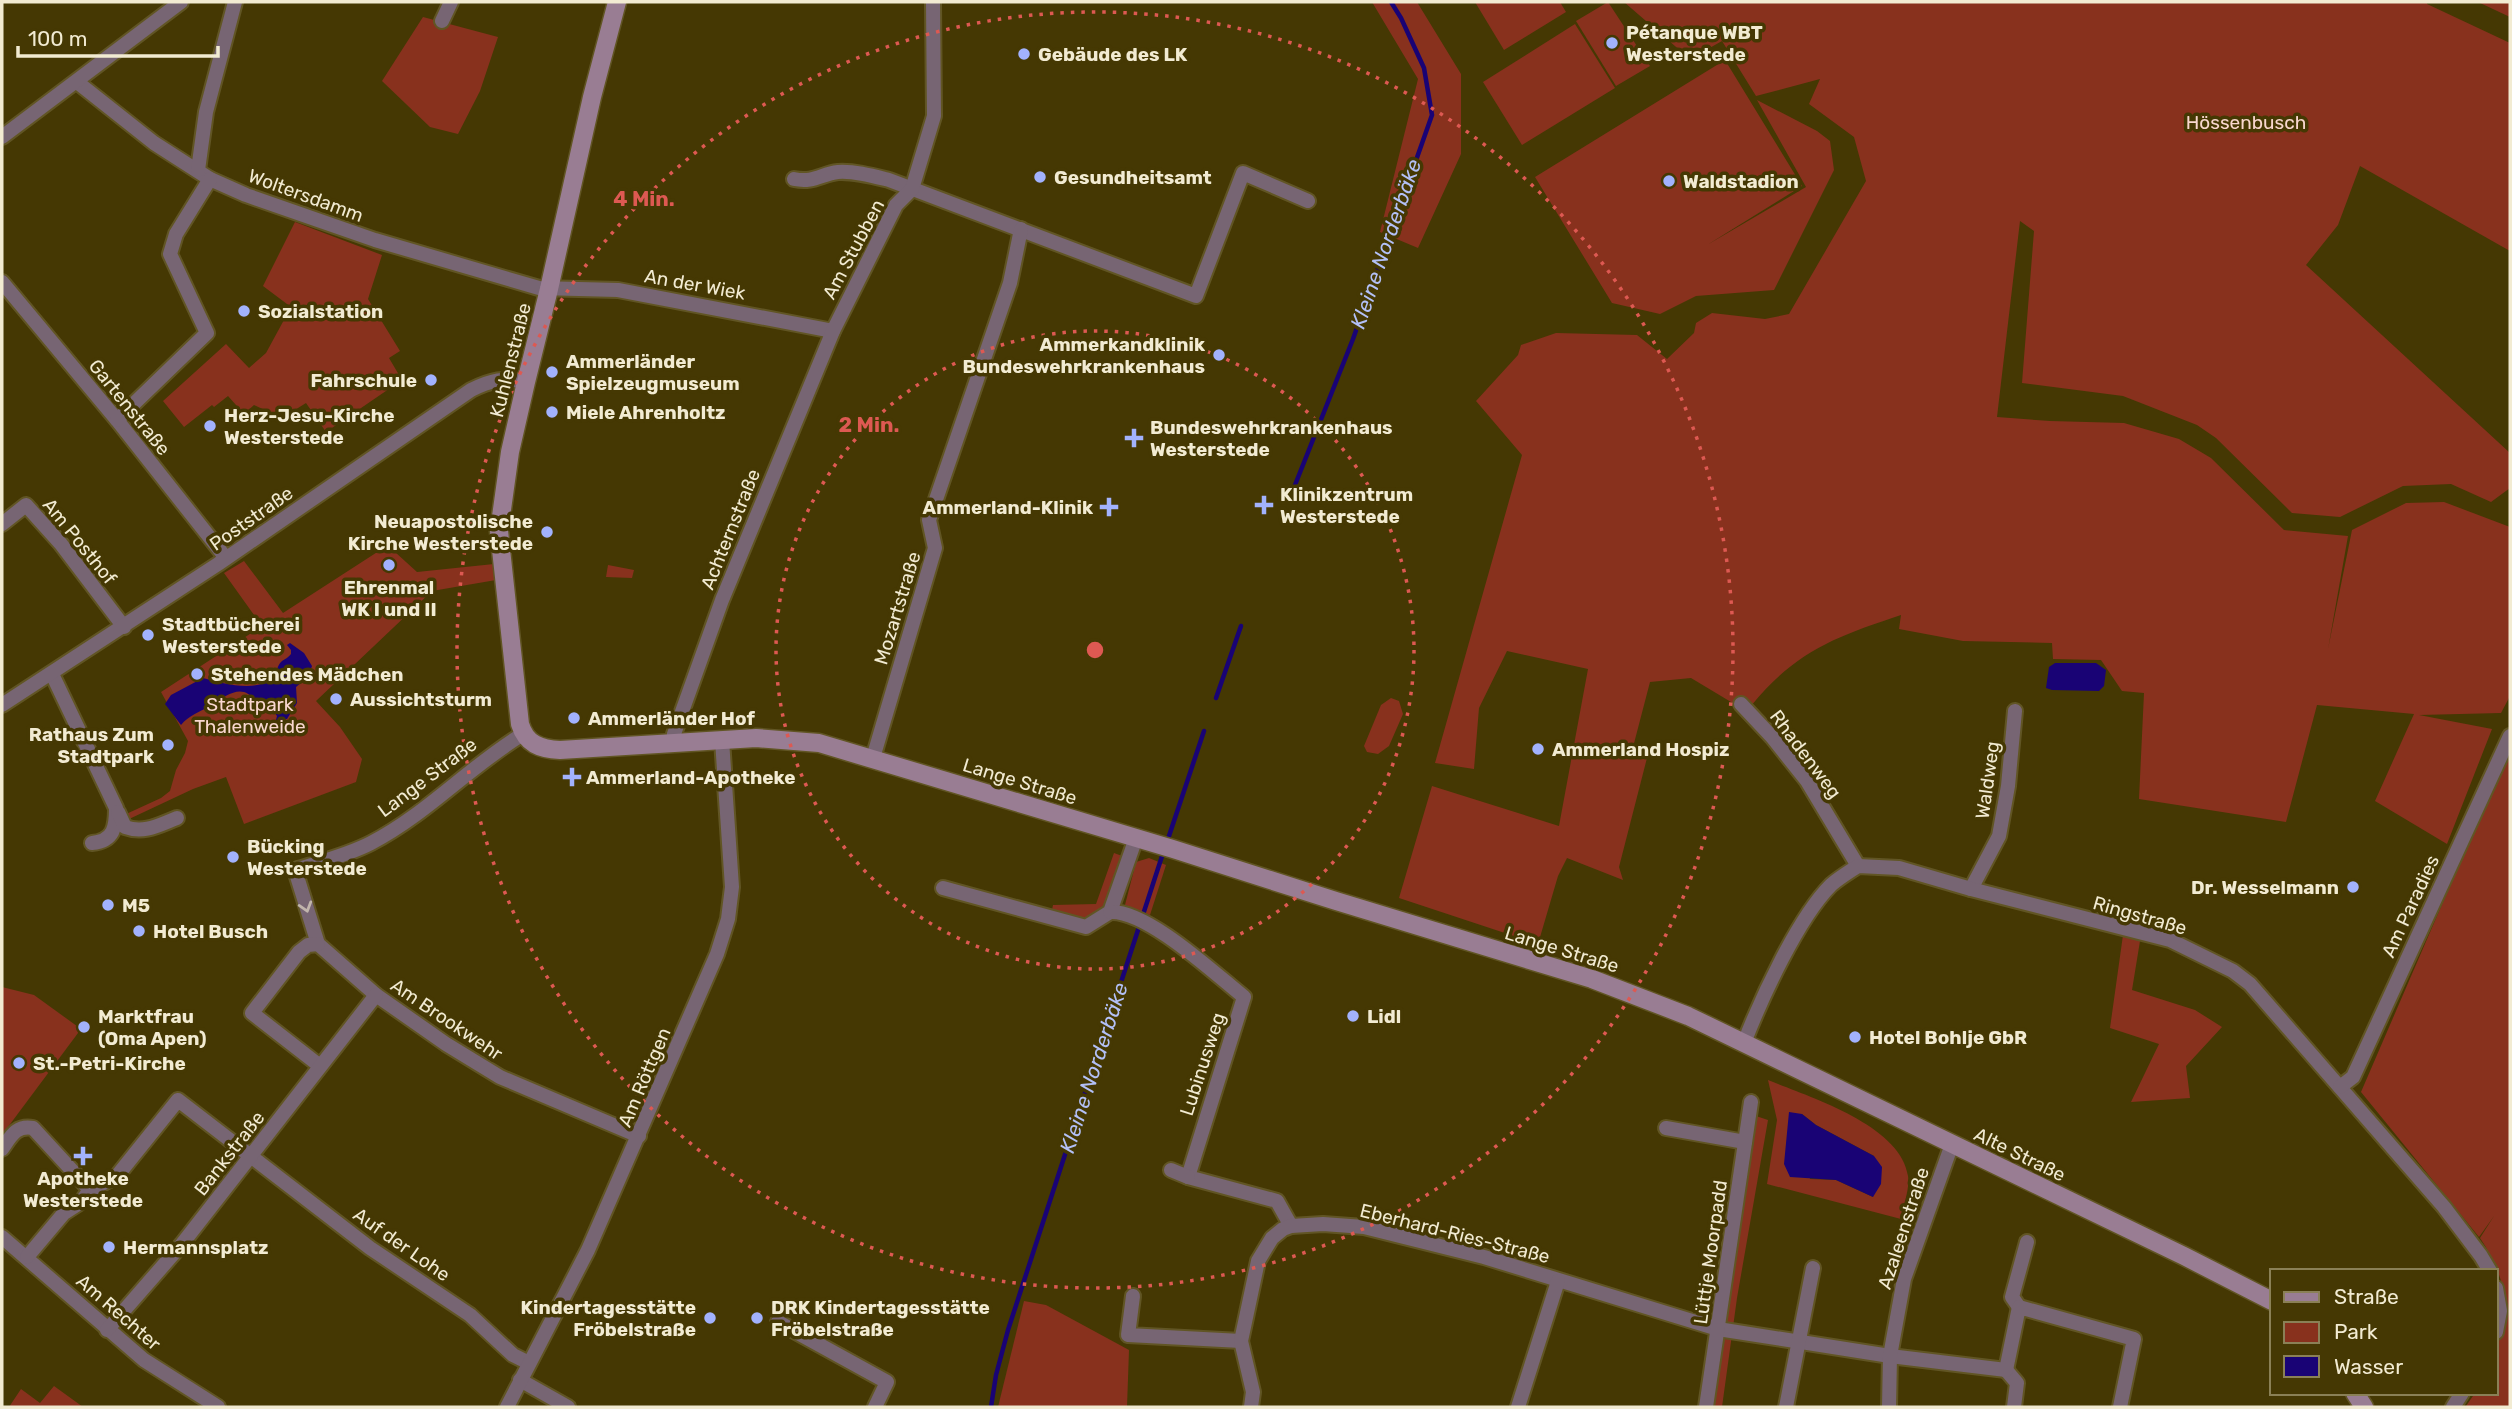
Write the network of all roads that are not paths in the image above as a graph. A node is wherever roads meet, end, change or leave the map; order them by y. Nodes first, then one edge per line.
1 (181, 2) edge
2 (235, 2) edge
3 (451, 2) edge
4 (617, 2) edge
5 (933, 2) edge
6 (442, 21) dead end
7 (77, 82) junction
8 (2, 137) edge
9 (204, 174) junction
10 (794, 179) dead end
11 (912, 189) junction
12 (1308, 201) dead end
13 (1021, 229) junction
14 (2, 282) edge
15 (549, 289) junction
16 (832, 331) junction
17 (526, 382) junction
18 (117, 420) junction
19 (2, 524) edge
20 (226, 558) junction
21 (124, 627) junction
22 (52, 674) junction
23 (1741, 704) dead end
24 (2, 705) edge
25 (2015, 711) dead end
26 (523, 734) junction
27 (2510, 736) edge
28 (722, 740) junction
29 (673, 744) junction
30 (873, 758) junction
31 (116, 808) junction
32 (177, 818) dead end
33 (1141, 839) junction
34 (92, 843) dead end
35 (1858, 866) junction
36 (943, 888) dead end
37 (1970, 889) junction
38 (1110, 912) junction
39 (318, 944) junction
40 (376, 995) junction
41 (1746, 1045) junction
42 (320, 1066) junction
43 (2340, 1087) junction
44 (1751, 1102) dead end
45 (1666, 1128) dead end
46 (639, 1136) junction
47 (1745, 1142) junction
48 (1952, 1144) junction
49 (2, 1149) edge
50 (252, 1157) junction
51 (1171, 1170) dead end
52 (1188, 1177) junction
53 (90, 1191) junction
54 (1291, 1226) junction
55 (2, 1237) edge
56 (2027, 1242) dead end
57 (27, 1257) junction
58 (1813, 1268) dead end
59 (2489, 1269) edge
60 (1558, 1281) junction
61 (1133, 1296) dead end
62 (2270, 1300) edge
63 (2498, 1300) edge
64 (2020, 1307) junction
65 (778, 1322) dead end
66 (2498, 1322) edge
67 (1718, 1329) junction
68 (107, 1330) junction
69 (1241, 1341) junction
70 (1798, 1342) junction
71 (1890, 1356) junction
72 (529, 1363) junction
73 (2007, 1370) junction
74 (520, 1380) junction
75 (218, 1407) edge
76 (507, 1407) edge
77 (568, 1407) edge
78 (875, 1407) edge
79 (1251, 1407) edge
80 (1518, 1407) edge
81 (1706, 1407) edge
82 (1786, 1407) edge
83 (1889, 1407) edge
84 (2014, 1407) edge
85 (2120, 1407) edge

1 - 7 street
2 - 9 street
3 - 6 street
4 - 15 street, Kuhlenstraße
5 - 11 street, Am Stubben
7 - 8 street
7 - 9 street, Woltersdamm
9 - 15 street, Woltersdamm
9 - 18 street
10 - 11 street, Am Stubben
11 - 13 street
11 - 16 street, Am Stubben
12 - 13 street
13 - 30 street, Mozartstraße
14 - 18 street, Gartenstraße
15 - 16 street, An der Wiek
15 - 17 street, Kuhlenstraße
16 - 29 street, Achternstraße
17 - 20 street, Poststraße
17 - 26 street, Kuhlenstraße
18 - 20 street, Gartenstraße
19 - 21 street, Am Posthof
20 - 21 street, Poststraße
21 - 22 street, Poststraße
22 - 24 street, Poststraße
22 - 31 street
23 - 35 street, Rhadenweg
25 - 37 street, Waldweg
26 - 29 street, Lange Straße
26 -> 39 street, Lange Straße
27 - 43 street, Am Paradies
28 - 29 street, Lange Straße
28 - 30 street, Lange Straße
28 - 46 street, Am Röttgen
30 - 33 street, Lange Straße
31 - 32 street
31 - 34 street
33 - 38 street
33 - 41 street, Lange Straße
35 - 37 street, Ringstraße
35 - 41 street
36 - 38 street
37 - 43 street, Ringstraße
38 - 52 street, Lubinusweg
39 - 40 street, Am Brookwehr
39 - 42 street
40 - 42 street, Bankstraße
40 - 46 street, Am Brookwehr
41 - 48 street, Alte Straße
42 - 50 street, Bankstraße
43 - 59 street, Ringstraße
44 - 47 street, Lüttje Moorpadd
45 - 47 street
46 - 72 street, Am Röttgen
47 - 67 street, Lüttje Moorpadd
48 - 62 street, Alte Straße
48 - 71 street, Azaleenstraße
49 - 53 street
50 - 53 street, Auf der Lohe
50 - 68 street, Bankstraße
50 - 72 street, Auf der Lohe
51 - 52 street
52 - 54 street
53 - 57 street
54 - 60 street, Eberhard-Ries-Straße
54 - 69 street
55 - 57 street, Am Rechter
56 - 64 street
57 - 68 street, Am Rechter
58 - 70 street
60 - 67 street, Eberhard-Ries-Straße
60 - 80 street
61 - 69 street
63 - 66 street
64 - 73 street
64 - 85 street
65 - 78 street
67 - 70 street, Eberhard-Ries-Straße
67 - 81 street, Lüttje Moorpadd
68 - 75 street, Am Rechter
69 - 79 street
70 - 71 street, Eberhard-Ries-Straße
70 - 82 street
71 - 73 street, Eberhard-Ries-Straße
71 - 83 street, Azaleenstraße
72 - 74 street, Am Röttgen
73 - 84 street
74 - 76 street, Am Röttgen
74 - 77 street

